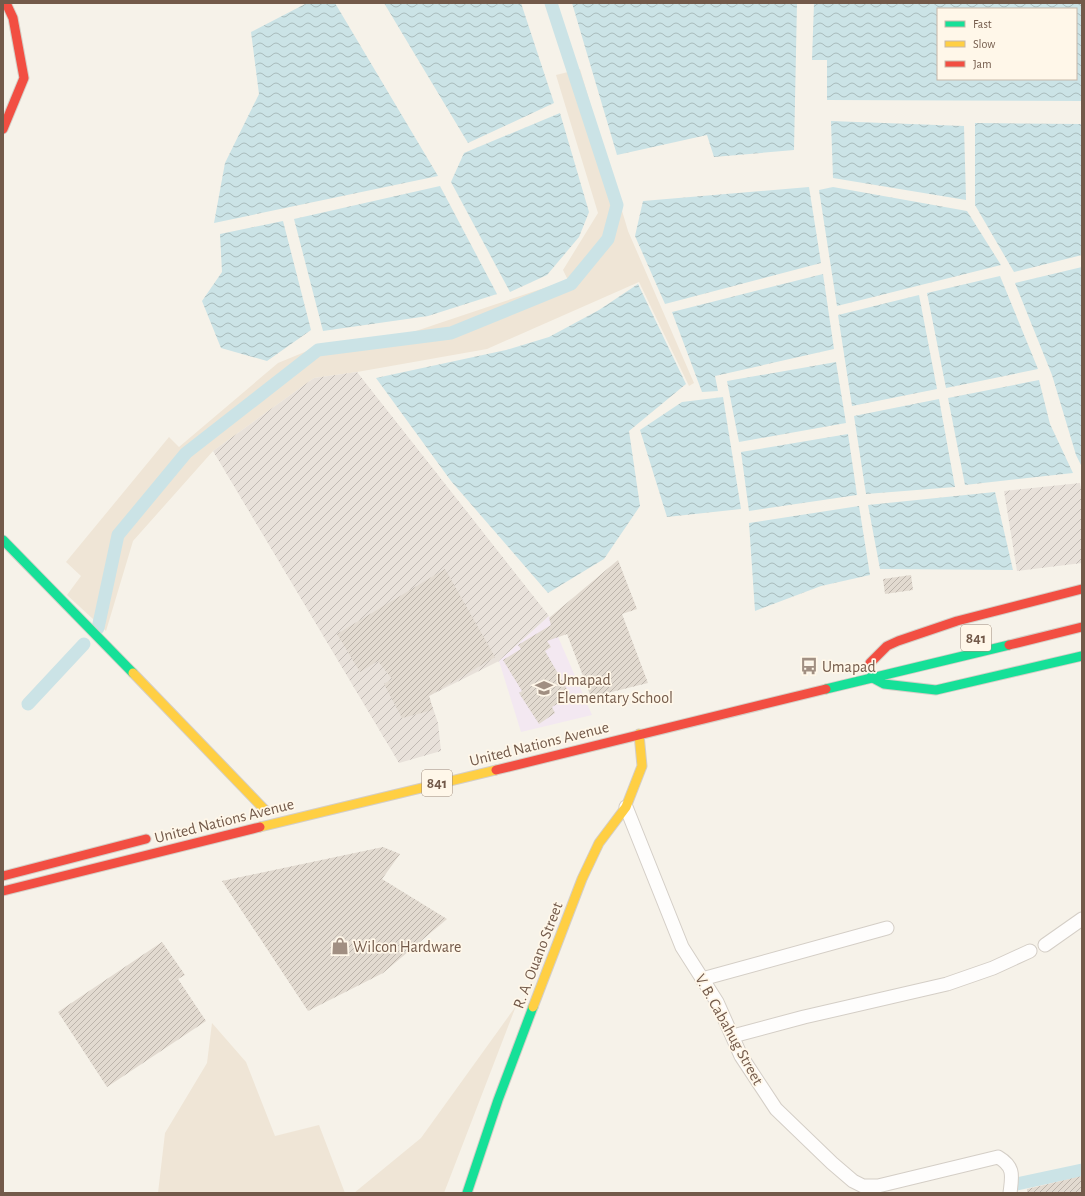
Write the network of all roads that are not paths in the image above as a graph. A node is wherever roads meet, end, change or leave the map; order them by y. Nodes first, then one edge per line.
1 (6, 3) edge
2 (3, 129) edge
3 (3, 540) edge
4 (1082, 589) edge
5 (1082, 627) edge
6 (1082, 656) edge
7 (885, 660) dead end
8 (871, 677) junction
9 (639, 734) junction
10 (626, 807) junction
11 (265, 810) dead end
12 (152, 838) dead end
13 (3, 876) edge
14 (3, 891) edge
15 (1082, 919) edge
16 (887, 928) dead end
17 (1044, 945) dead end
18 (1030, 952) dead end
19 (702, 980) junction
20 (733, 1036) junction
21 (467, 1193) edge
22 (1010, 1193) edge

1 - 2 main road
3 - 11 main road
4 - 7 main road
5 - 8 main road, United Nations Avenue / 841
6 - 8 main road
8 - 9 main road, United Nations Avenue / 841
9 - 10 main road, R. A. Ouano Street
9 - 14 main road, United Nations Avenue / 841
10 - 19 street, V. B. Cabahug Street
10 - 21 main road, R. A. Ouano Street
12 - 13 main road, United Nations Avenue
15 - 17 street
16 - 19 street
18 - 20 street
19 - 20 street, V. B. Cabahug Street
20 - 22 street, V. B. Cabahug Street

